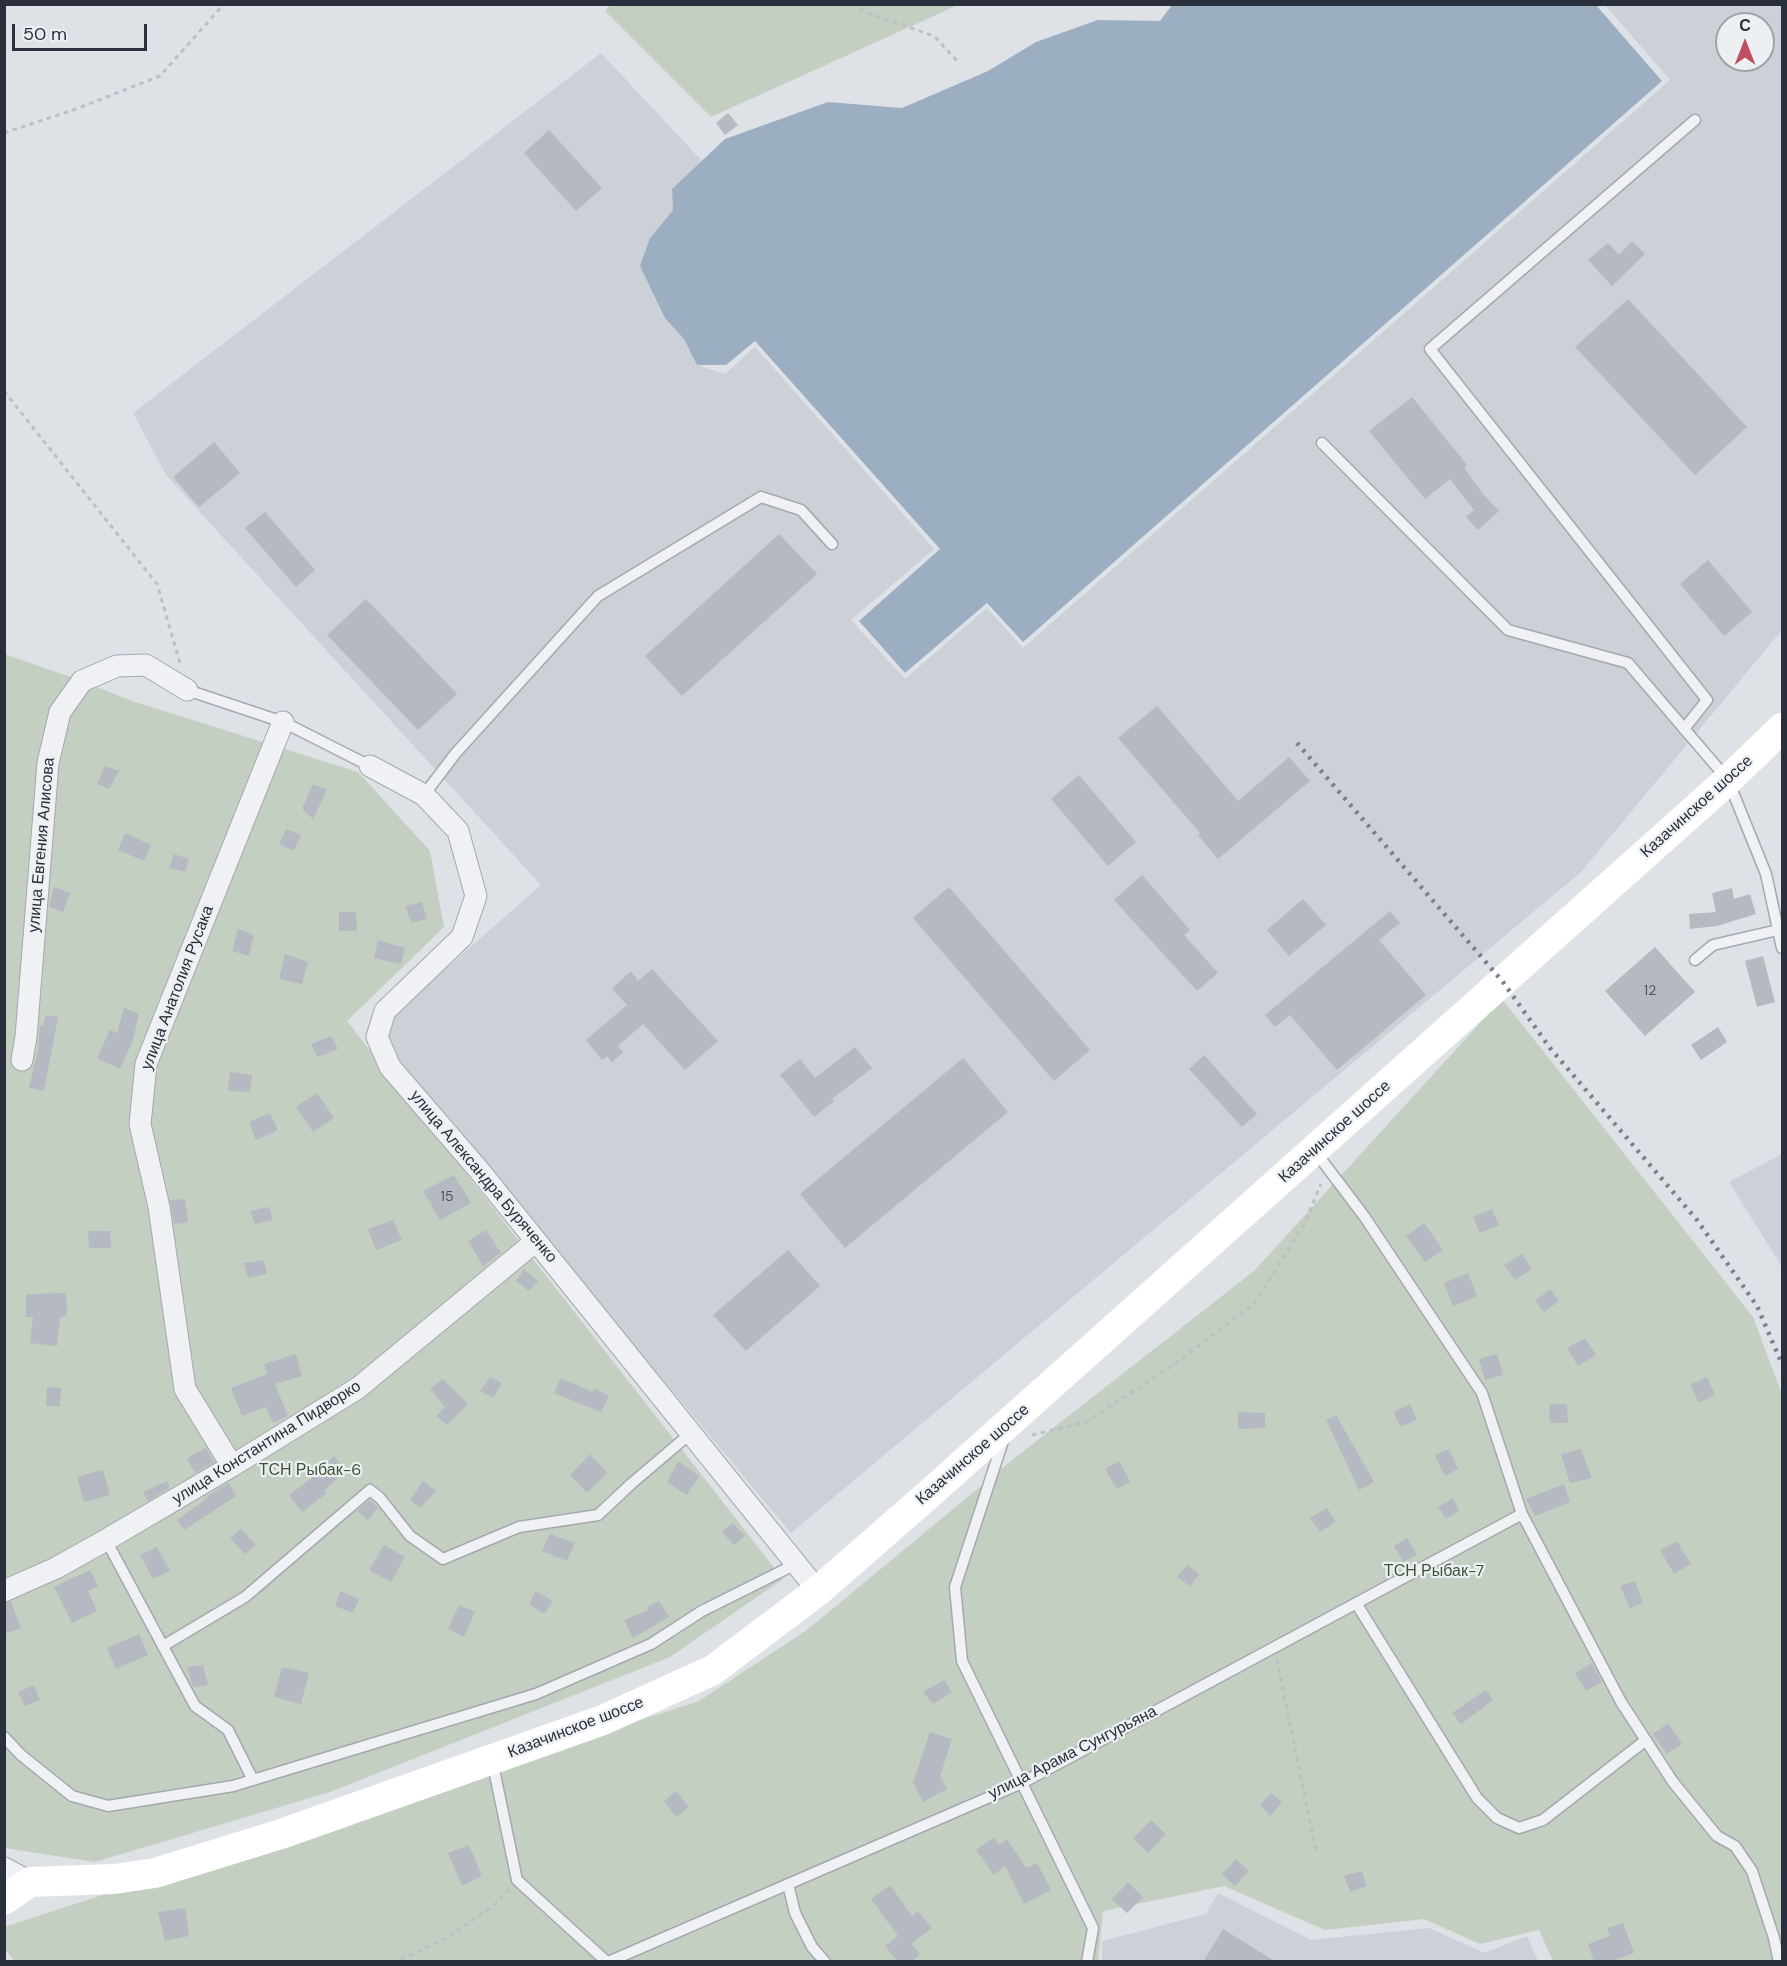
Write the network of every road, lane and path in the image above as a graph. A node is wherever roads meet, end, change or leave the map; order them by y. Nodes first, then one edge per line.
1 (224, 4) edge
2 (852, 4) edge
3 (960, 64) dead end
4 (1695, 120) dead end
5 (4, 133) edge
6 (4, 391) edge
7 (1322, 443) dead end
8 (832, 544) dead end
9 (187, 690) junction
10 (282, 722) junction
11 (1684, 729) junction
12 (1782, 729) edge
13 (370, 766) joint
14 (1728, 780) junction
15 (424, 795) junction
16 (1778, 930) junction
17 (1782, 948) edge
18 (1695, 960) dead end
19 (22, 1060) dead end
20 (1321, 1160) junction
21 (536, 1241) junction
22 (1006, 1432) junction
23 (691, 1433) junction
24 (232, 1466) junction
25 (1522, 1514) junction
26 (106, 1540) junction
27 (796, 1563) junction
28 (4, 1591) edge
29 (818, 1591) junction
30 (1356, 1603) junction
31 (163, 1646) junction
32 (1274, 1647) junction
33 (4, 1737) edge
34 (1646, 1740) junction
35 (492, 1760) junction
36 (253, 1780) junction
37 (1022, 1783) junction
38 (1316, 1851) dead end
39 (4, 1868) edge
40 (517, 1880) junction
41 (30, 1882) junction
42 (788, 1884) junction
43 (4, 1900) edge
44 (392, 1962) edge
45 (608, 1962) edge
46 (825, 1962) edge
47 (1087, 1962) edge
48 (1779, 1962) edge

1 - 5 path
2 - 3 path
4 - 11 lane
6 - 9 path
7 - 11 lane
8 - 15 lane
9 - 10 lane
9 - 19 street, улица Евгения Алисова
10 - 13 lane
10 - 24 street, улица Анатолия Русака
11 - 14 lane
12 - 14 main road, Казачинское шоссе
13 - 15 street, улица Александра Буряченко
14 - 16 lane
14 - 20 main road, Казачинское шоссе
15 - 21 street, улица Александра Буряченко
16 - 17 lane
16 - 18 lane
20 - 22 main road, Казачинское шоссе
20 - 22 path
20 - 25 lane
21 - 23 street, улица Александра Буряченко
21 - 24 street, улица Константина Пидворко
22 - 29 main road, Казачинское шоссе
22 - 37 lane
23 - 27 street, улица Александра Буряченко
23 - 31 lane
24 - 26 street, улица Константина Пидворко
25 - 30 lane, улица Арама Сунгурьяна
25 - 34 lane
26 - 28 street, улица Константина Пидворко
26 - 31 lane
27 - 29 street, улица Александра Буряченко
27 - 36 lane
29 - 35 main road, Казачинское шоссе
30 - 32 lane, улица Арама Сунгурьяна
30 - 34 lane
31 - 36 lane
32 - 37 lane, улица Арама Сунгурьяна
32 - 38 path
33 - 36 lane
34 - 48 lane
35 - 40 lane
35 - 41 main road, Казачинское шоссе
37 - 42 lane, улица Арама Сунгурьяна
37 - 47 lane
39 - 41 street
40 - 44 path
40 - 45 lane
41 - 43 main road
42 - 45 lane, улица Арама Сунгурьяна
42 - 46 lane

